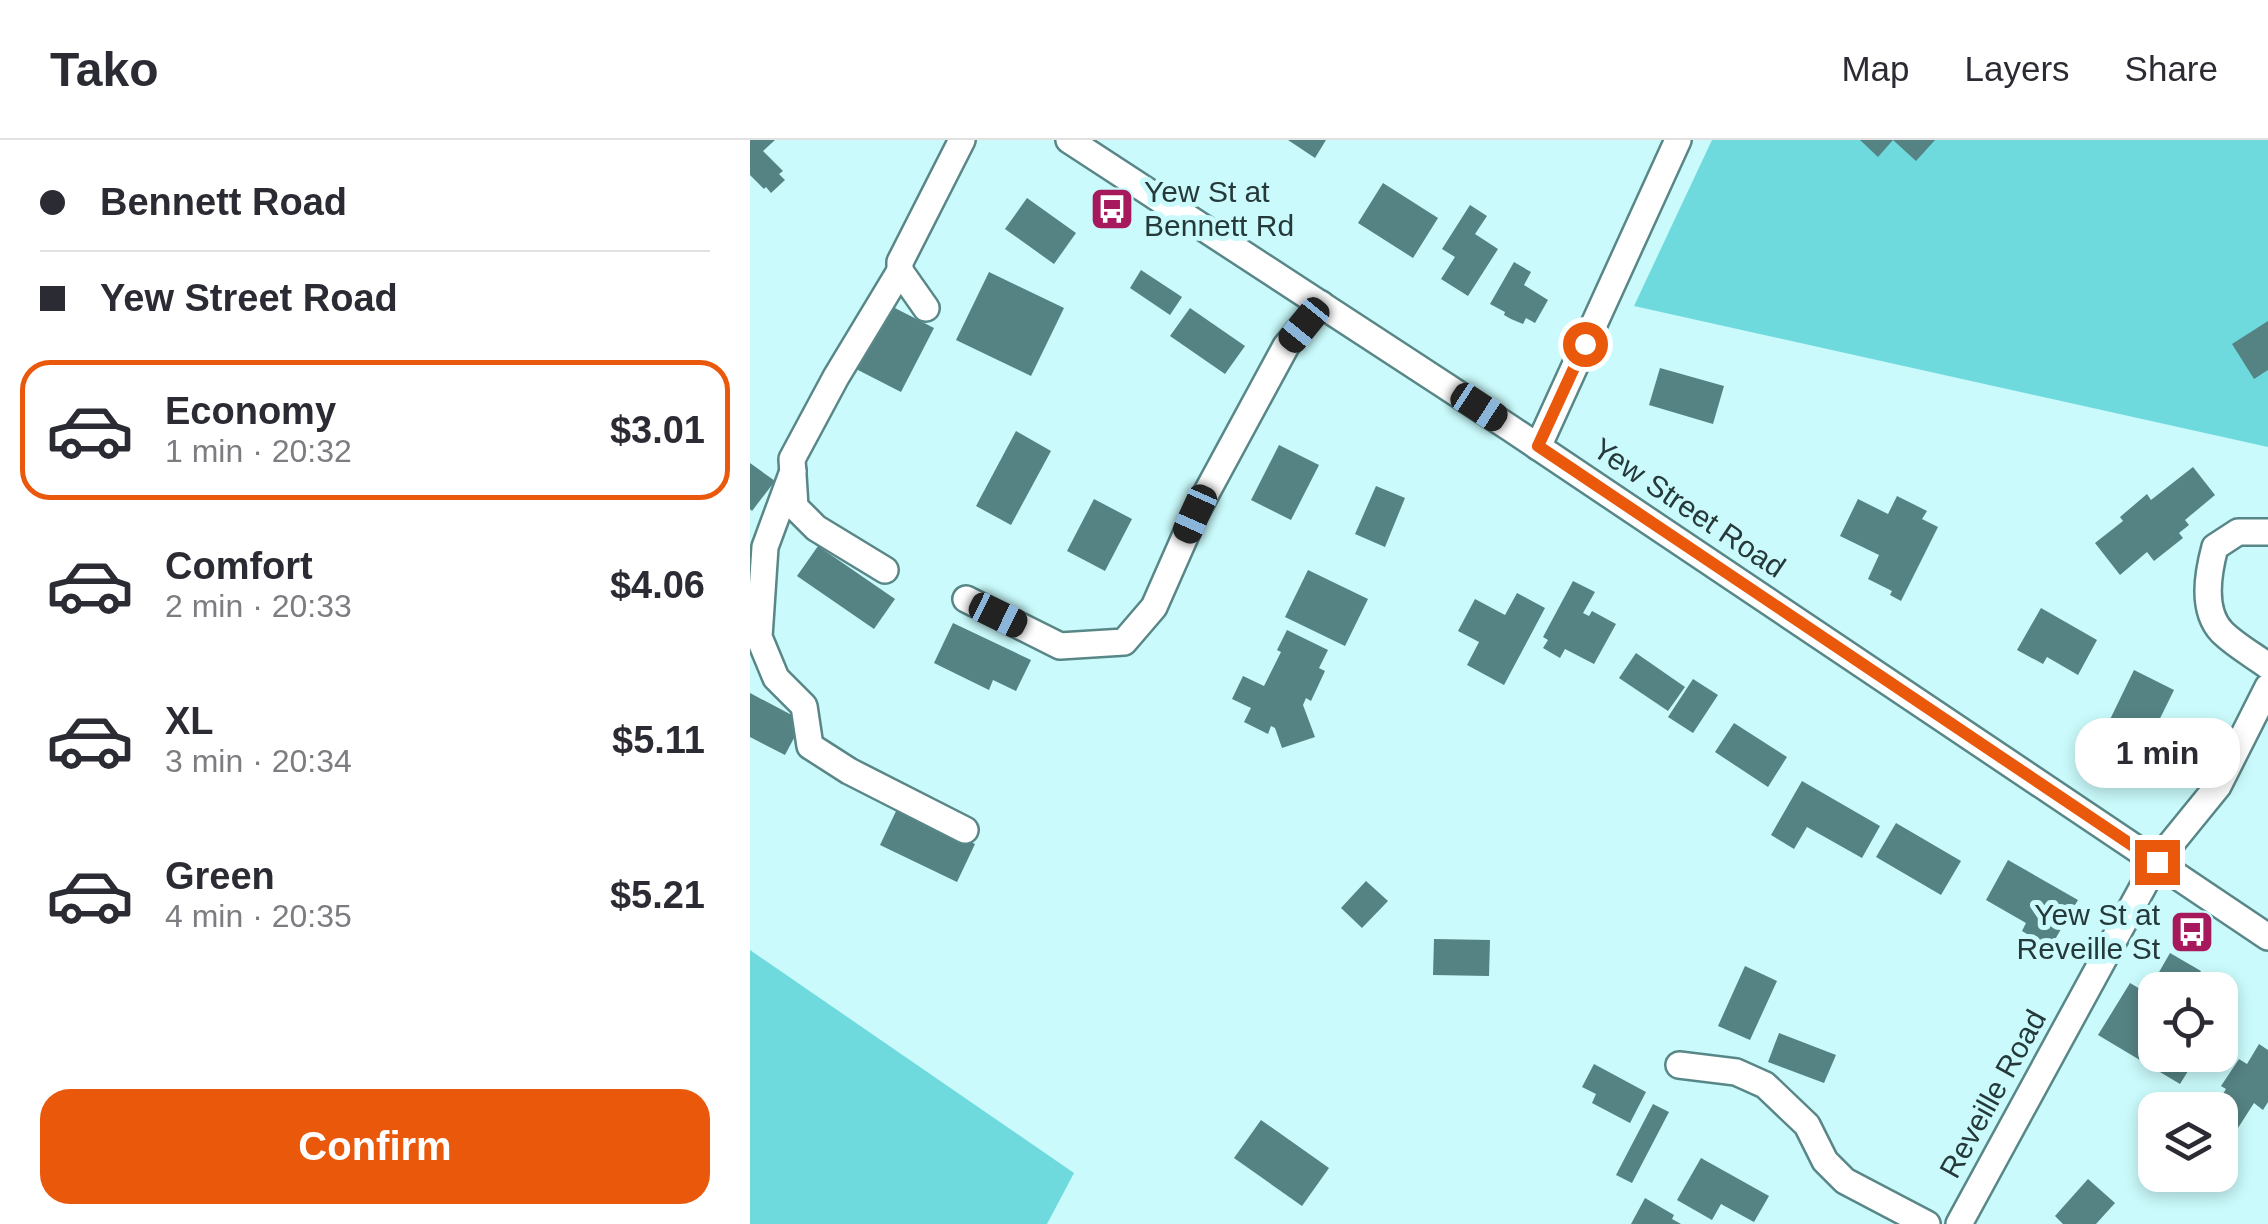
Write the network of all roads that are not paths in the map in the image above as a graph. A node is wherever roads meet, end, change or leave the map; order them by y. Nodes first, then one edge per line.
1 (962, 140) edge
2 (1070, 140) edge
3 (1678, 140) edge
4 (900, 271) junction
5 (1320, 304) junction
6 (926, 308) dead end
7 (1538, 446) junction
8 (793, 471) junction
9 (2268, 532) edge
10 (885, 570) dead end
11 (966, 600) dead end
12 (2268, 666) edge
13 (2268, 687) edge
14 (965, 830) dead end
15 (2157, 862) junction
16 (2268, 937) edge
17 (1679, 1064) dead end
18 (1927, 1224) edge
19 (1958, 1224) edge

1 - 4 street
2 - 5 street, Yew Street Road
3 - 7 street
4 - 6 street
4 - 8 street
5 - 7 street, Yew Street Road
5 - 11 street
7 - 15 street, Yew Street Road
8 - 10 street
8 - 14 street
9 - 12 street
13 - 15 street, Reveille Road
15 - 16 street, Yew Street Road
15 - 19 street, Reveille Road
17 - 18 street

